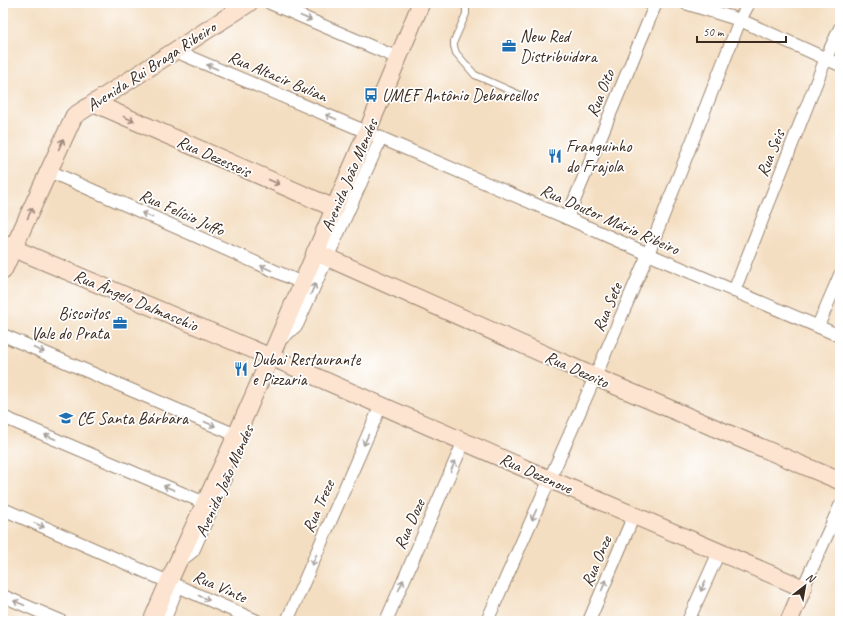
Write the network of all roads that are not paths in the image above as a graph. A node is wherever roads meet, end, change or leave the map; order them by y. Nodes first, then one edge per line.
1 (249, 3) edge
2 (270, 3) edge
3 (421, 3) edge
4 (463, 3) edge
5 (656, 3) edge
6 (685, 3) edge
7 (748, 3) edge
8 (740, 20) junction
9 (840, 28) edge
10 (175, 51) junction
11 (398, 58) junction
12 (826, 58) junction
13 (840, 65) edge
14 (520, 95) dead end
15 (94, 103) junction
16 (374, 135) junction
17 (49, 171) junction
18 (334, 208) junction
19 (567, 218) junction
20 (8, 246) edge
21 (648, 254) junction
22 (321, 255) junction
23 (3, 271) edge
24 (840, 275) edge
25 (302, 283) junction
26 (734, 291) junction
27 (818, 326) junction
28 (3, 334) edge
29 (840, 336) edge
30 (270, 357) junction
31 (595, 377) junction
32 (381, 405) junction
33 (3, 417) edge
34 (236, 435) junction
35 (464, 441) junction
36 (549, 479) junction
37 (840, 481) edge
38 (205, 503) junction
39 (840, 506) edge
40 (3, 509) edge
41 (634, 515) junction
42 (718, 552) junction
43 (176, 564) junction
44 (174, 584) junction
45 (803, 588) junction
46 (3, 596) edge
47 (61, 621) edge
48 (152, 621) edge
49 (164, 621) edge
50 (257, 621) edge
51 (287, 621) edge
52 (386, 621) edge
53 (487, 621) edge
54 (589, 621) edge
55 (688, 621) edge
56 (789, 621) edge

1 - 10 street, Avenida Rui Braga Ribeiro
2 -> 11 street
3 - 11 street, Avenida João Mendes
4 - 14 lane
5 - 19 street, Rua Oito
6 - 8 street
7 - 8 street, Rua Sete
8 - 12 street
8 - 21 street, Rua Sete
9 - 12 street, Rua Seis
10 - 15 street, Avenida Rui Braga Ribeiro
16 -> 10 street, Rua Altacir Bulian
11 - 16 street, Avenida João Mendes
12 - 13 street
12 - 26 street, Rua Seis
17 -> 15 street, Avenida Rui Braga Ribeiro
15 -> 18 street, Rua Dezesseis
16 - 18 street, Avenida João Mendes
16 - 19 street, Rua Doutor Mário Ribeiro
16 - 22 street, Avenida João Mendes
20 -> 17 street
25 -> 17 street, Rua Felício Juffo
18 - 22 street, Avenida João Mendes
19 - 21 street, Rua Doutor Mário Ribeiro
20 - 23 street
20 - 30 street, Rua Ângelo Dalmaschio
21 - 26 street, Rua Doutor Mário Ribeiro
21 - 31 street, Rua Sete
22 - 25 street, Avenida João Mendes
30 -> 22 street, Avenida João Mendes
22 - 31 street, Rua Dezoito
24 - 27 street
25 - 30 street, Avenida João Mendes
26 - 27 street, Rua Doutor Mário Ribeiro
27 - 29 street, Rua Doutor Mário Ribeiro
28 -> 34 street
30 - 32 street, Rua Dezenove
30 - 34 street, Avenida João Mendes
30 - 43 street, Avenida João Mendes
31 - 36 street, Rua Sete
31 - 37 street, Rua Dezoito
32 - 35 street, Rua Dezenove
32 -> 51 street, Rua Treze
38 -> 33 street
34 - 38 street, Avenida João Mendes
35 - 36 street, Rua Dezenove
52 -> 35 street, Rua Doze
36 - 41 street, Rua Dezenove
36 -> 53 street, Rua Sete
38 - 43 street, Avenida João Mendes
39 - 45 street
40 -> 44 street, Rua Vinte
41 - 42 street, Rua Dezenove
54 -> 41 street, Rua Onze
42 - 45 street, Rua Dezenove
42 -> 55 street
43 - 44 street, Avenida João Mendes
44 - 48 street, Avenida João Mendes
44 - 49 street, Avenida João Mendes
44 -> 50 street, Rua Vinte
45 - 56 street
47 -> 46 street

